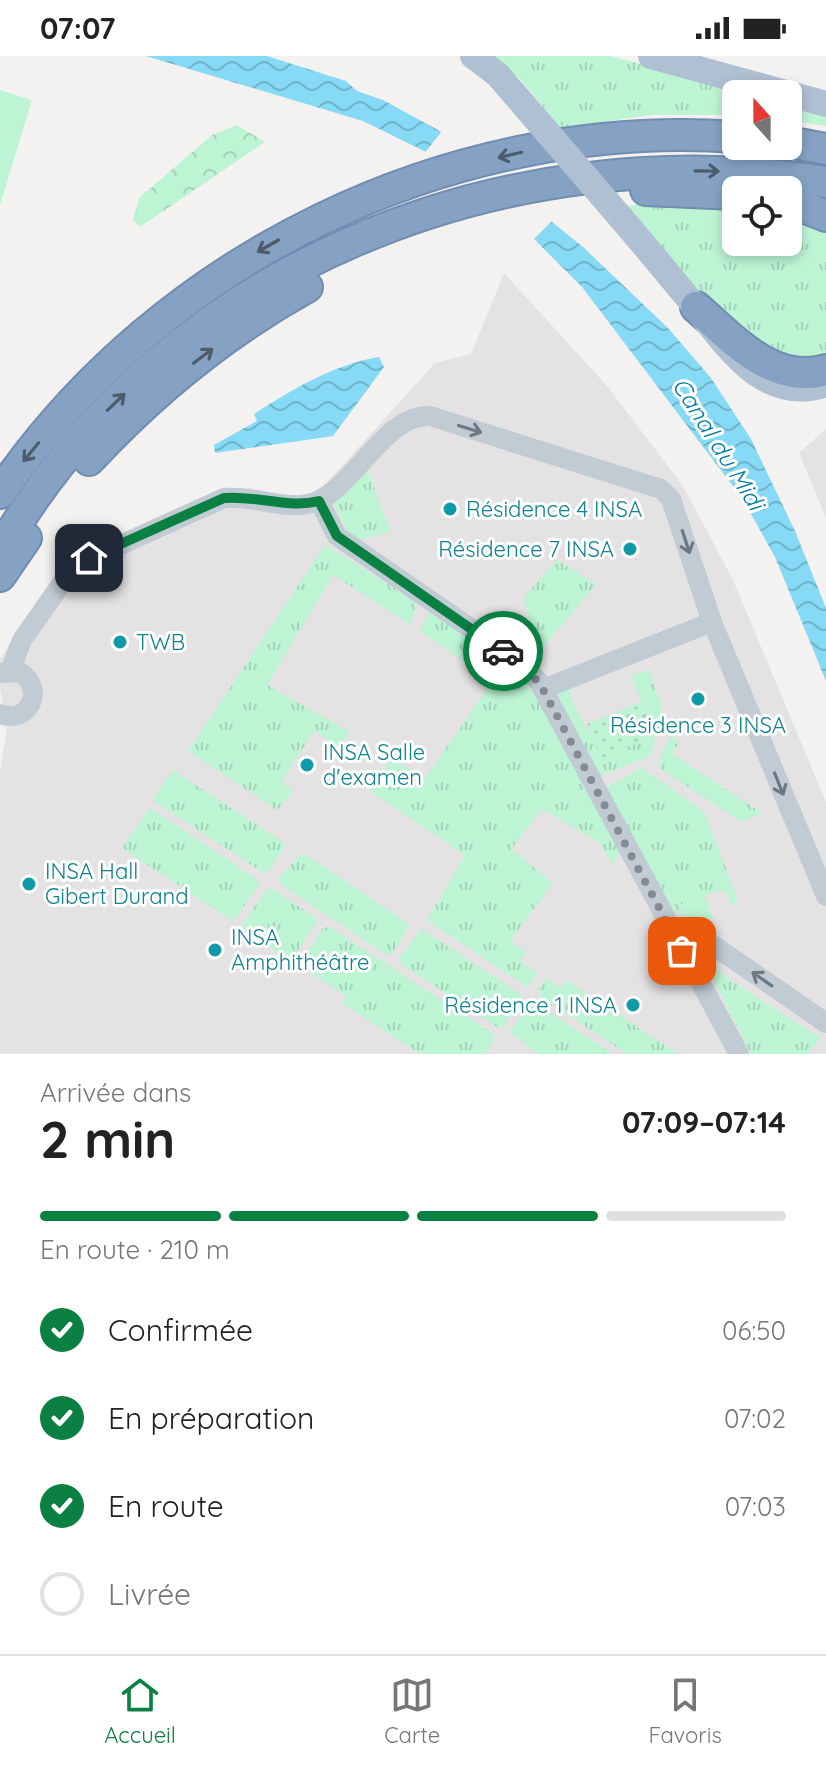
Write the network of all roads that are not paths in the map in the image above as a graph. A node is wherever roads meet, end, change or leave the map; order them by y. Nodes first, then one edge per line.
1 (473, 56) edge
2 (651, 56) edge
3 (826, 104) edge
4 (722, 137) edge
5 (802, 145) edge
6 (826, 149) edge
7 (826, 182) edge
8 (722, 193) edge
9 (802, 201) edge
10 (826, 204) edge
11 (802, 206) edge
12 (826, 216) edge
13 (696, 307) junction
14 (826, 370) edge
15 (826, 384) edge
16 (0, 493) edge
17 (319, 501) junction
18 (0, 551) edge
19 (0, 576) edge
20 (712, 622) junction
21 (5, 672) edge
22 (543, 689) junction
23 (0, 714) edge
24 (826, 896) edge
25 (682, 951) junction
26 (826, 1023) edge
27 (739, 1054) edge

1 - 13 main road, bridge
2 - 3 main road
4 -> 16 highway
5 - 6 highway
18 -> 7 highway
19 -> 8 highway
9 - 10 highway
11 - 12 highway
13 - 14 highway
13 - 15 main road
17 -> 20 street
17 - 21 street
17 - 22 street
20 - 22 street
20 -> 24 street
21 - 23 street
22 - 25 street
26 -> 25 street
25 - 27 street

